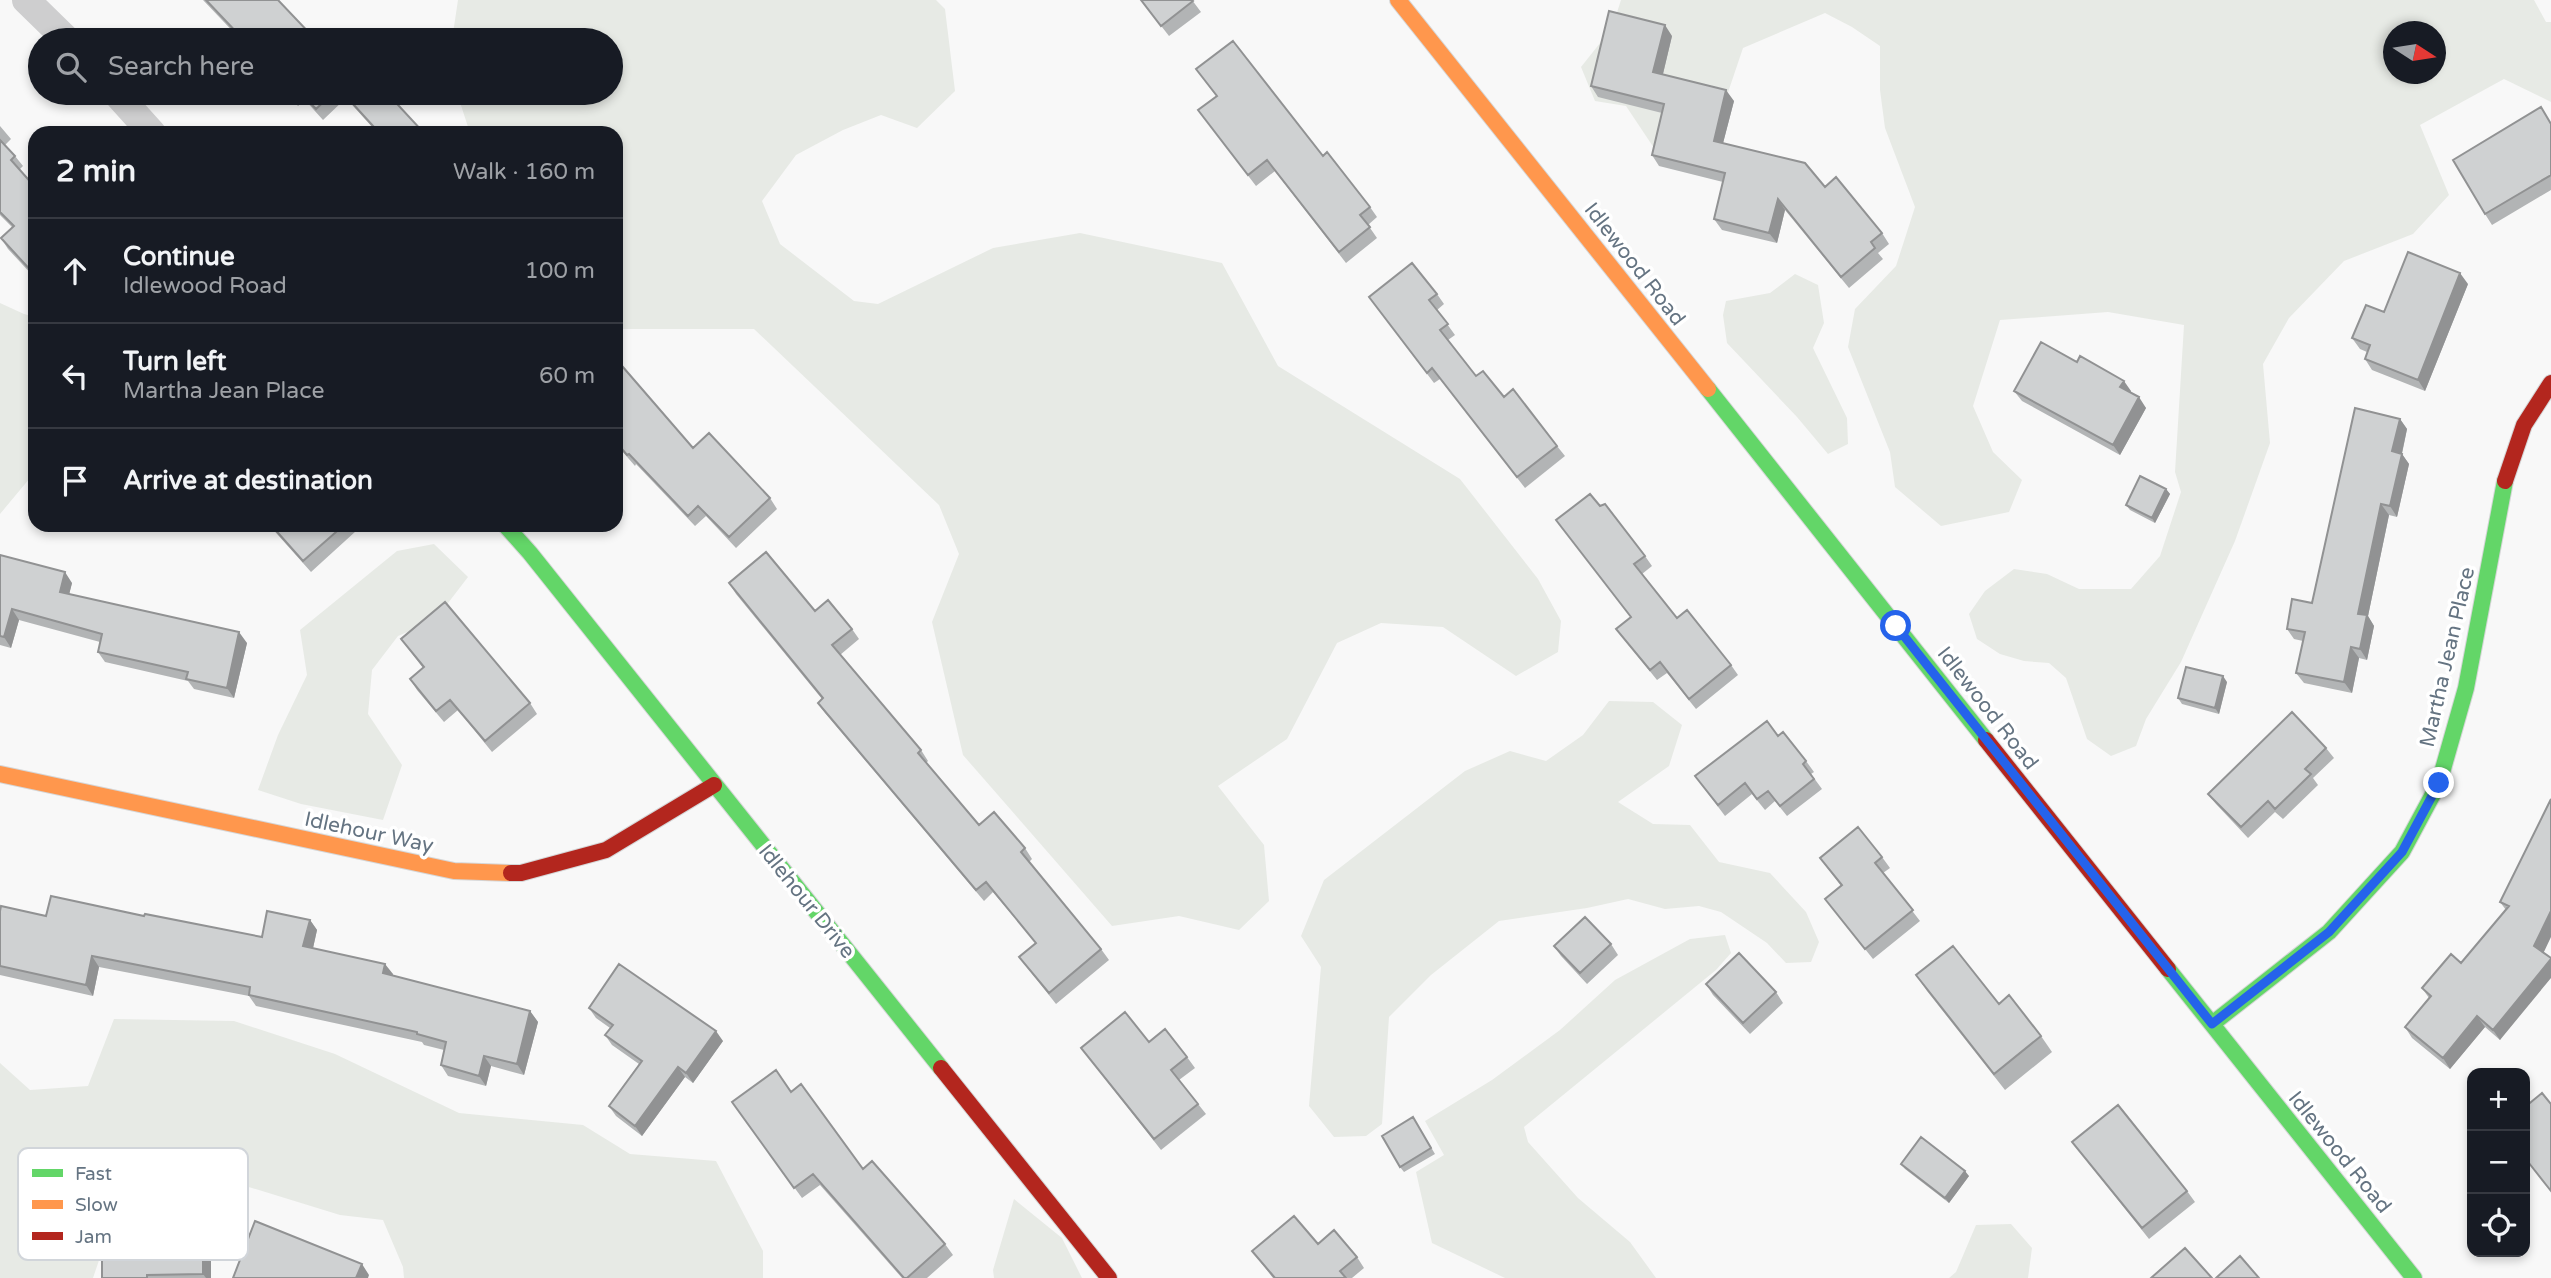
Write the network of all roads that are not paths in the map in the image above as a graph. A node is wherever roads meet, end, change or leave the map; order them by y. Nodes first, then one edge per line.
1 (26, 0) edge
2 (1398, 0) edge
3 (55, 28) edge
4 (127, 105) edge
5 (146, 126) edge
6 (2551, 383) edge
7 (511, 532) edge
8 (0, 775) edge
9 (714, 785) junction
10 (2212, 1024) junction
11 (1109, 1278) edge
12 (2414, 1278) edge

1 - 3 street
2 - 10 street, Idlewood Road
4 - 5 street
6 - 10 street, Martha Jean Place
7 - 9 street, Idlehour Drive
8 - 9 street, Idlehour Way
9 - 11 street, Idlehour Drive
10 - 12 street, Idlewood Road

